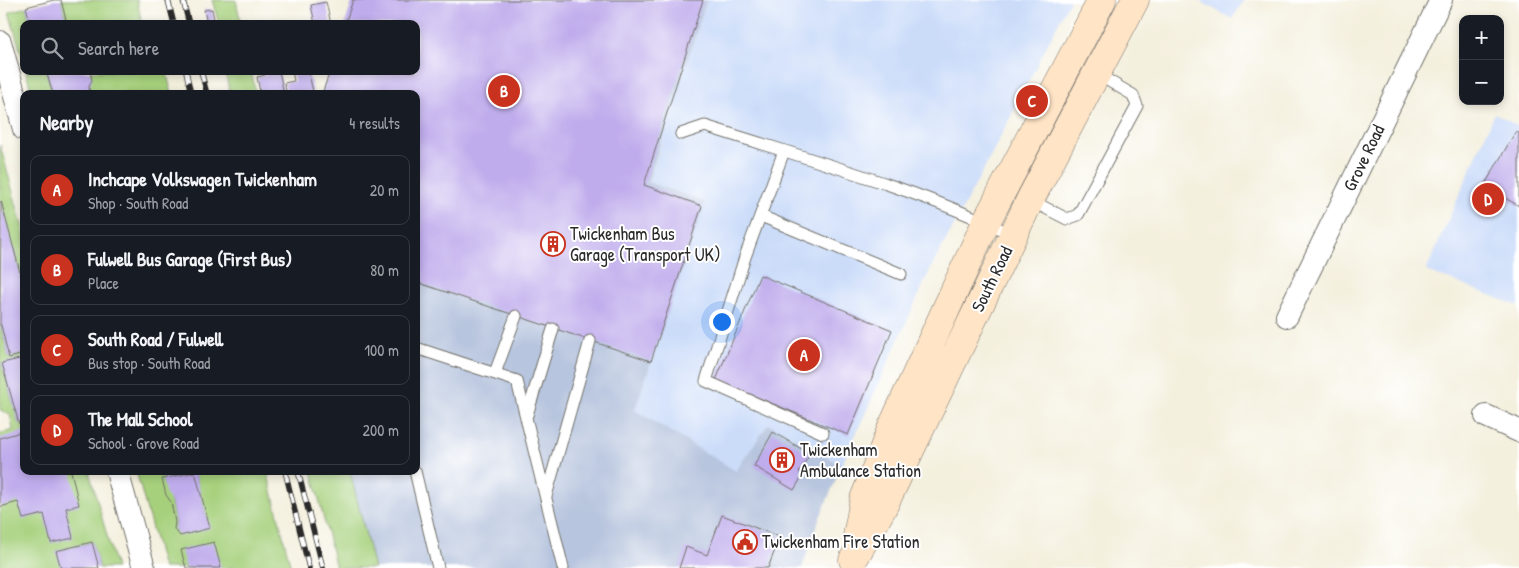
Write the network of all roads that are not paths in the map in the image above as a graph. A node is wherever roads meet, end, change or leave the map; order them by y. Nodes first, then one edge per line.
1 (1102, 0) edge
2 (1135, 0) edge
3 (1441, 0) edge
4 (0, 42) edge
5 (1097, 74) junction
6 (20, 115) edge
7 (681, 134) dead end
8 (784, 151) junction
9 (1030, 200) junction
10 (760, 216) junction
11 (986, 222) junction
12 (1013, 236) junction
13 (901, 274) dead end
14 (516, 316) dead end
15 (1288, 316) dead end
16 (553, 328) dead end
17 (590, 341) dead end
18 (420, 349) edge
19 (495, 373) junction
20 (526, 416) junction
21 (1486, 416) dead end
22 (1519, 431) edge
23 (823, 433) dead end
24 (118, 475) edge
25 (417, 475) edge
26 (546, 497) junction
27 (851, 564) edge
28 (144, 568) edge
29 (438, 568) edge
30 (563, 568) edge

1 - 11 main road, South Road
2 - 5 main road, South Road
3 - 15 street, Grove Road
4 - 6 street
5 - 9 main road, South Road
5 - 9 lane
7 - 8 lane
8 - 10 lane
8 - 11 lane
9 - 12 main road, South Road
10 - 13 lane
10 - 23 lane
11 - 12 lane
11 - 27 main road, South Road
12 - 27 main road, South Road
14 - 19 lane
16 - 20 lane
17 - 26 lane
18 - 19 lane
19 - 20 lane
20 - 26 lane
21 - 22 street
24 - 28 street
25 - 29 lane
26 - 30 lane

